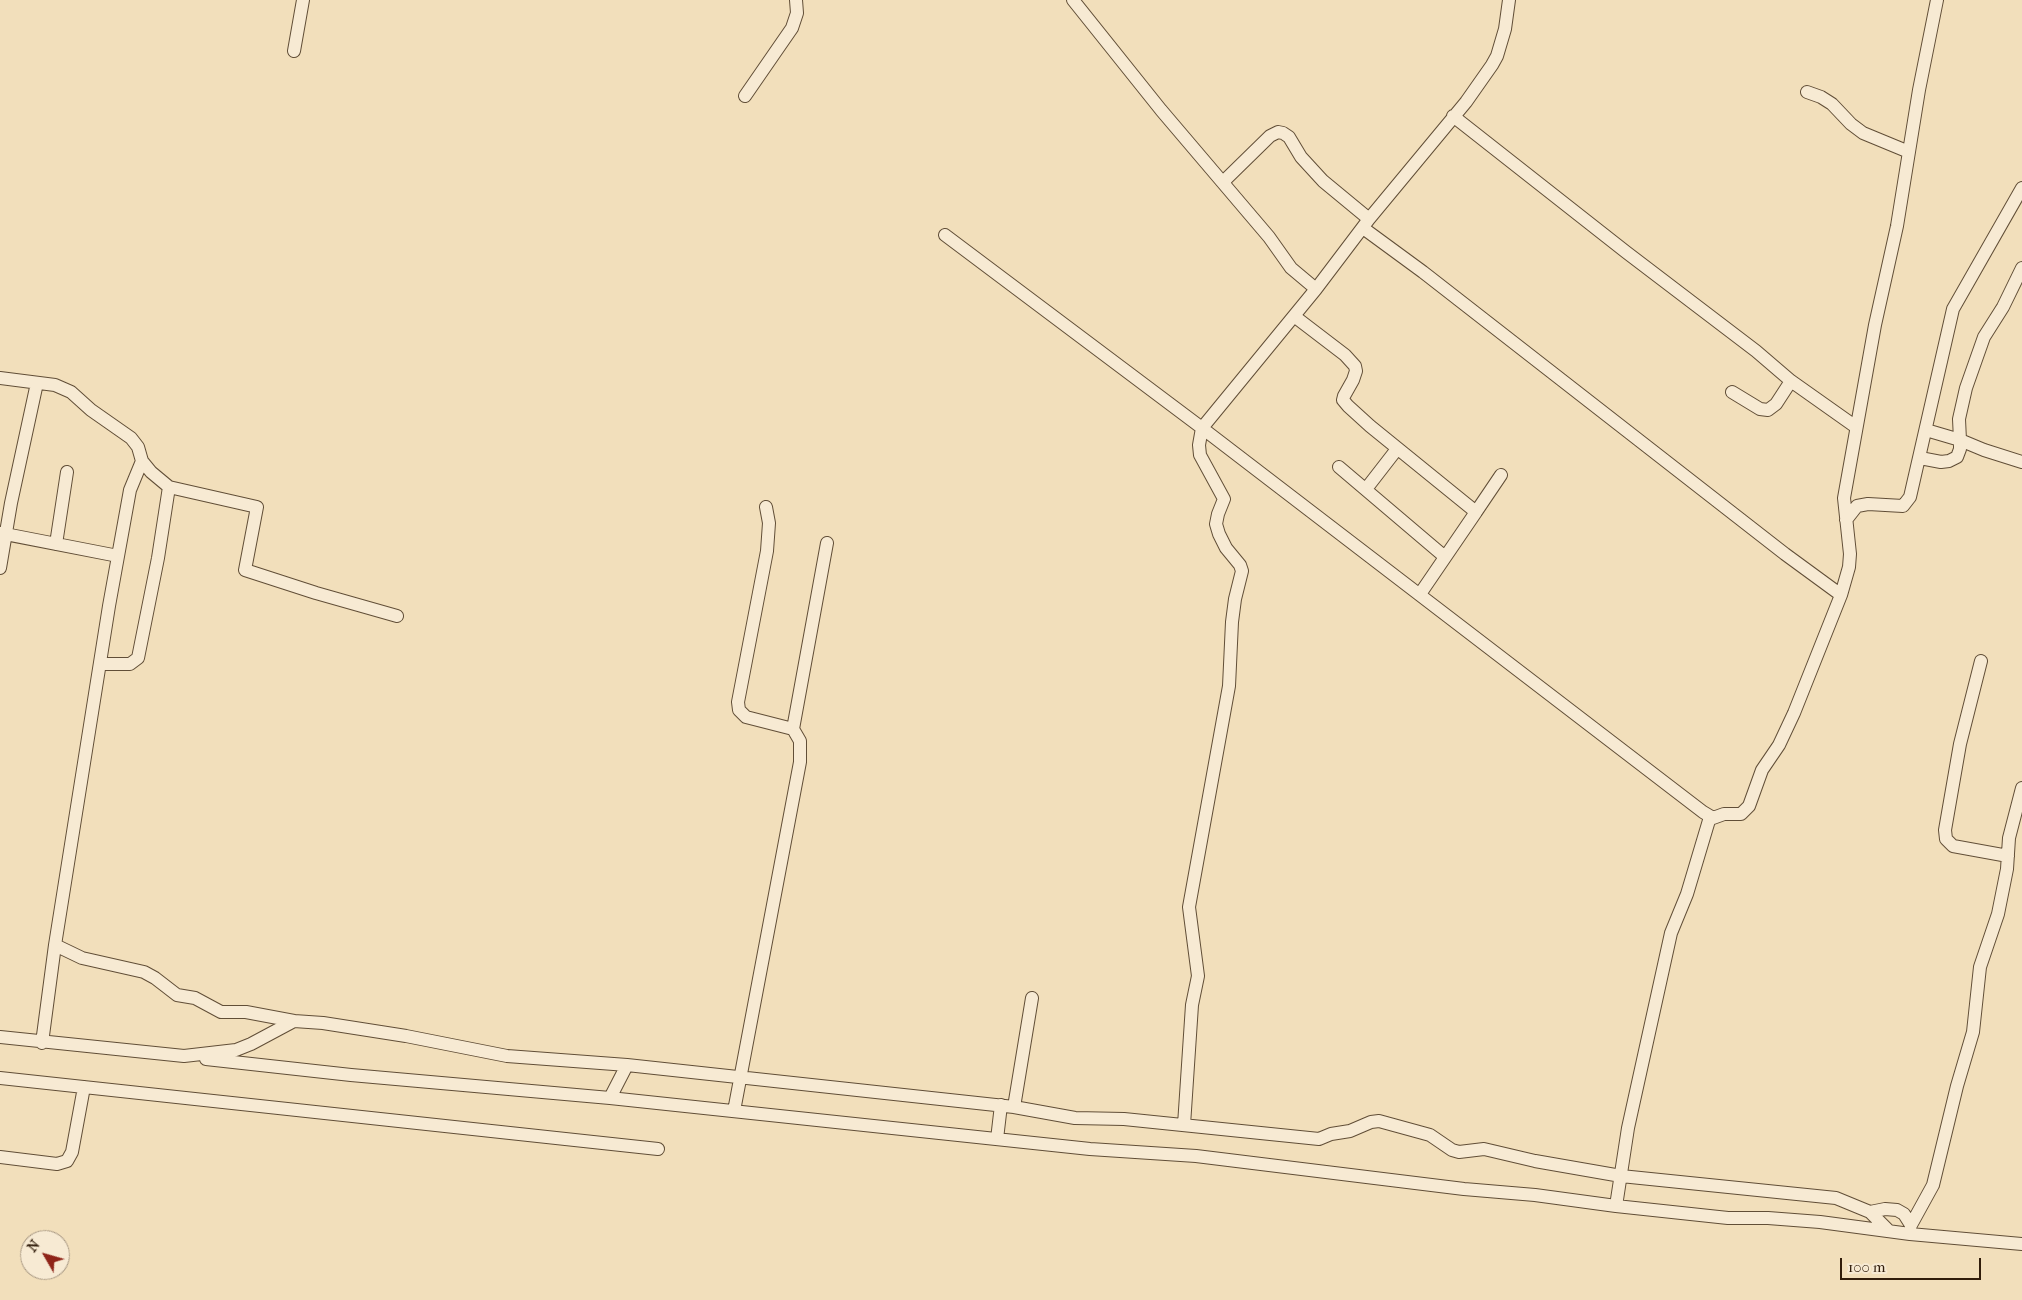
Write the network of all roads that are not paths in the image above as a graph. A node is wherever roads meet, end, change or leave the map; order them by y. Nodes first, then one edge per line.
1 (303, 0) edge
2 (796, 0) edge
3 (1073, 0) edge
4 (1510, 0) edge
5 (1937, 0) edge
6 (294, 52) dead end
7 (1807, 92) dead end
8 (745, 96) dead end
9 (1453, 116) junction
10 (1908, 152) junction
11 (1223, 182) junction
12 (2022, 188) edge
13 (1366, 224) junction
14 (945, 235) dead end
15 (2022, 268) edge
16 (1316, 290) junction
17 (1294, 316) junction
18 (0, 378) edge
19 (1790, 380) junction
20 (36, 383) junction
21 (1732, 392) dead end
22 (1856, 427) junction
23 (1202, 428) junction
24 (1926, 430) junction
25 (1960, 440) junction
26 (1397, 448) junction
27 (1984, 450) junction
28 (1957, 457) junction
29 (1920, 458) junction
30 (142, 461) junction
31 (2022, 462) edge
32 (1340, 467) dead end
33 (67, 472) dead end
34 (1501, 474) dead end
35 (169, 487) junction
36 (1366, 489) junction
37 (1844, 498) junction
38 (1857, 506) junction
39 (766, 507) dead end
40 (1476, 512) junction
41 (1846, 520) junction
42 (3, 533) edge
43 (826, 543) dead end
44 (56, 544) junction
45 (118, 556) junction
46 (1445, 557) junction
47 (0, 568) edge
48 (1420, 594) junction
49 (1841, 594) junction
50 (397, 616) dead end
51 (1981, 661) dead end
52 (101, 664) junction
53 (794, 729) junction
54 (2022, 788) edge
55 (1710, 817) junction
56 (2008, 856) junction
57 (55, 945) junction
58 (1032, 998) dead end
59 (294, 1020) junction
60 (0, 1038) edge
61 (42, 1042) junction
62 (184, 1056) junction
63 (627, 1065) junction
64 (741, 1077) junction
65 (0, 1078) edge
66 (84, 1087) junction
67 (610, 1098) junction
68 (1001, 1105) junction
69 (1014, 1106) junction
70 (734, 1112) junction
71 (1184, 1125) junction
72 (997, 1139) junction
73 (658, 1149) dead end
74 (0, 1157) edge
75 (1620, 1176) junction
76 (1616, 1206) junction
77 (1870, 1212) junction
78 (1911, 1230) junction
79 (1889, 1231) junction
80 (2022, 1244) edge

1 - 6 street
2 - 8 street
3 - 11 street
4 - 9 street
5 - 10 street
7 - 10 street
9 - 13 street
9 - 19 street
10 - 22 street
11 - 13 street
11 - 16 street
12 - 24 street
13 - 16 street
13 - 49 street
14 - 23 street
15 - 25 street
16 - 17 street
17 - 23 street
17 - 26 street
18 - 20 street
19 - 21 street
19 - 22 street
20 - 30 street
20 - 42 street
22 - 37 street
23 - 48 street
23 - 71 street
24 - 25 street
24 - 29 street
25 - 27 street
25 - 28 street
26 - 36 street
26 - 40 street
27 - 28 street
27 - 31 street
28 - 29 street
29 - 38 street
30 - 35 street
30 - 45 street
32 - 36 street
33 - 44 street
34 - 40 street
35 - 50 street
35 - 52 street
36 - 46 street
37 - 38 street
37 - 41 street
38 - 41 street
39 - 53 street
40 - 46 street
41 - 49 street
42 - 44 street
42 - 47 street
43 - 53 street
44 - 45 street
45 - 52 street
46 - 48 street
48 - 55 street
49 - 55 street
51 - 56 street
52 - 57 street
53 - 64 street
54 - 56 street
55 - 75 street
56 - 78 street
57 - 59 street
57 - 61 street
58 - 69 street
59 - 62 street
59 - 63 street
60 - 61 street
61 - 62 street
62 - 67 street
63 - 64 street
63 - 67 street
64 - 68 street
64 - 70 street
65 - 66 street
66 - 73 street
66 - 74 street
67 - 70 street
68 - 69 street
68 - 72 street
69 - 71 street
70 - 72 street
71 - 75 street
72 - 76 street
75 - 76 street
75 - 77 street
76 - 79 street
77 - 78 street
77 - 79 street
78 - 79 street
78 - 80 street

